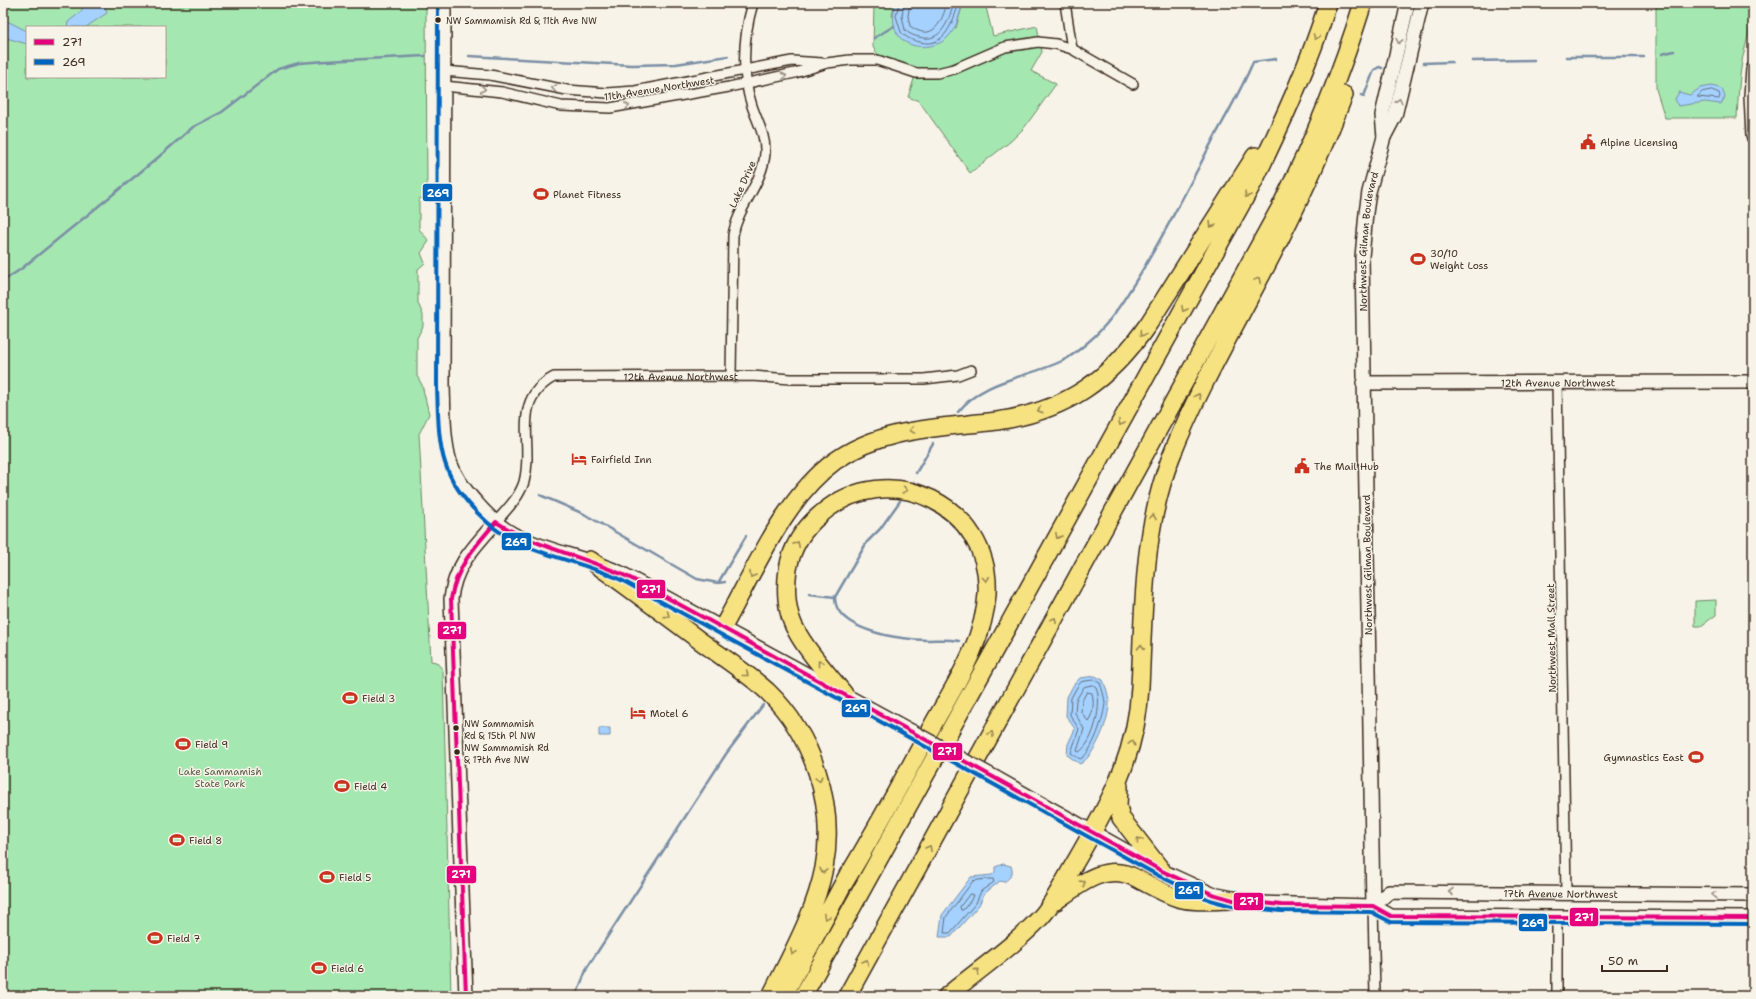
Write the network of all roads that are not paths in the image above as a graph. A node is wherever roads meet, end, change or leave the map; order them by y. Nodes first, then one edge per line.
1 (444, 3) edge
2 (753, 3) edge
3 (1065, 3) edge
4 (1328, 3) edge
5 (1363, 3) edge
6 (1367, 3) edge
7 (1408, 3) edge
8 (1422, 3) edge
9 (1072, 49) junction
10 (827, 63) junction
11 (1753, 69) edge
12 (745, 70) junction
13 (1303, 70) junction
14 (444, 71) junction
15 (746, 84) junction
16 (1133, 84) dead end
17 (444, 86) junction
18 (1753, 136) edge
19 (1384, 137) junction
20 (972, 370) dead end
21 (731, 376) junction
22 (1557, 382) junction
23 (1753, 382) edge
24 (1363, 383) junction
25 (496, 522) junction
26 (590, 560) junction
27 (723, 627) junction
28 (844, 694) junction
29 (1120, 780) junction
30 (1092, 832) junction
31 (1162, 871) junction
32 (1566, 893) junction
33 (1753, 895) edge
34 (1233, 900) junction
35 (1051, 905) junction
36 (1373, 906) junction
37 (1557, 916) junction
38 (1753, 918) edge
39 (466, 996) edge
40 (771, 996) edge
41 (783, 996) edge
42 (803, 996) edge
43 (847, 996) edge
44 (947, 996) edge
45 (1375, 996) edge
46 (1557, 996) edge

1 - 14 main road
2 - 12 street, Lake Drive
3 - 9 street
4 -> 13 highway
43 -> 5 highway
29 -> 6 highway
7 -> 19 main road, Northwest Gilman Boulevard
19 -> 8 main road, Northwest Gilman Boulevard
9 - 10 street, 11th Avenue Northwest
9 - 16 street, 11th Avenue Northwest
10 - 12 street, 11th Avenue Northwest
15 -> 10 street, 11th Avenue Northwest
11 - 18 main road
12 -> 14 street, 11th Avenue Northwest
12 - 15 street, Lake Drive
13 -> 27 highway
13 -> 42 highway
14 - 17 main road
17 -> 15 street, 11th Avenue Northwest
15 - 21 street, Lake Drive
17 - 25 main road
19 - 24 main road, Northwest Gilman Boulevard
20 - 21 street, 12th Avenue Northwest
21 - 25 street, 12th Avenue Northwest
22 - 23 main road, 12th Avenue Northwest
22 - 24 main road, 12th Avenue Northwest
22 - 32 street, Northwest Mall Street
24 - 36 main road, Northwest Gilman Boulevard
25 - 26 main road
25 - 39 main road
26 - 27 main road
26 -> 40 highway
27 - 28 main road
28 - 30 main road, bridge
28 -> 41 highway
29 - 30 highway
31 -> 29 highway
30 - 31 main road
30 - 35 highway
31 - 34 main road
33 -> 32 main road, 17th Avenue Northwest
32 -> 36 main road, 17th Avenue Northwest
35 -> 34 highway
34 - 36 main road
44 -> 35 highway
36 - 37 main road
36 - 45 street, Northwest Gilman Boulevard
37 - 38 main road
37 - 46 street

